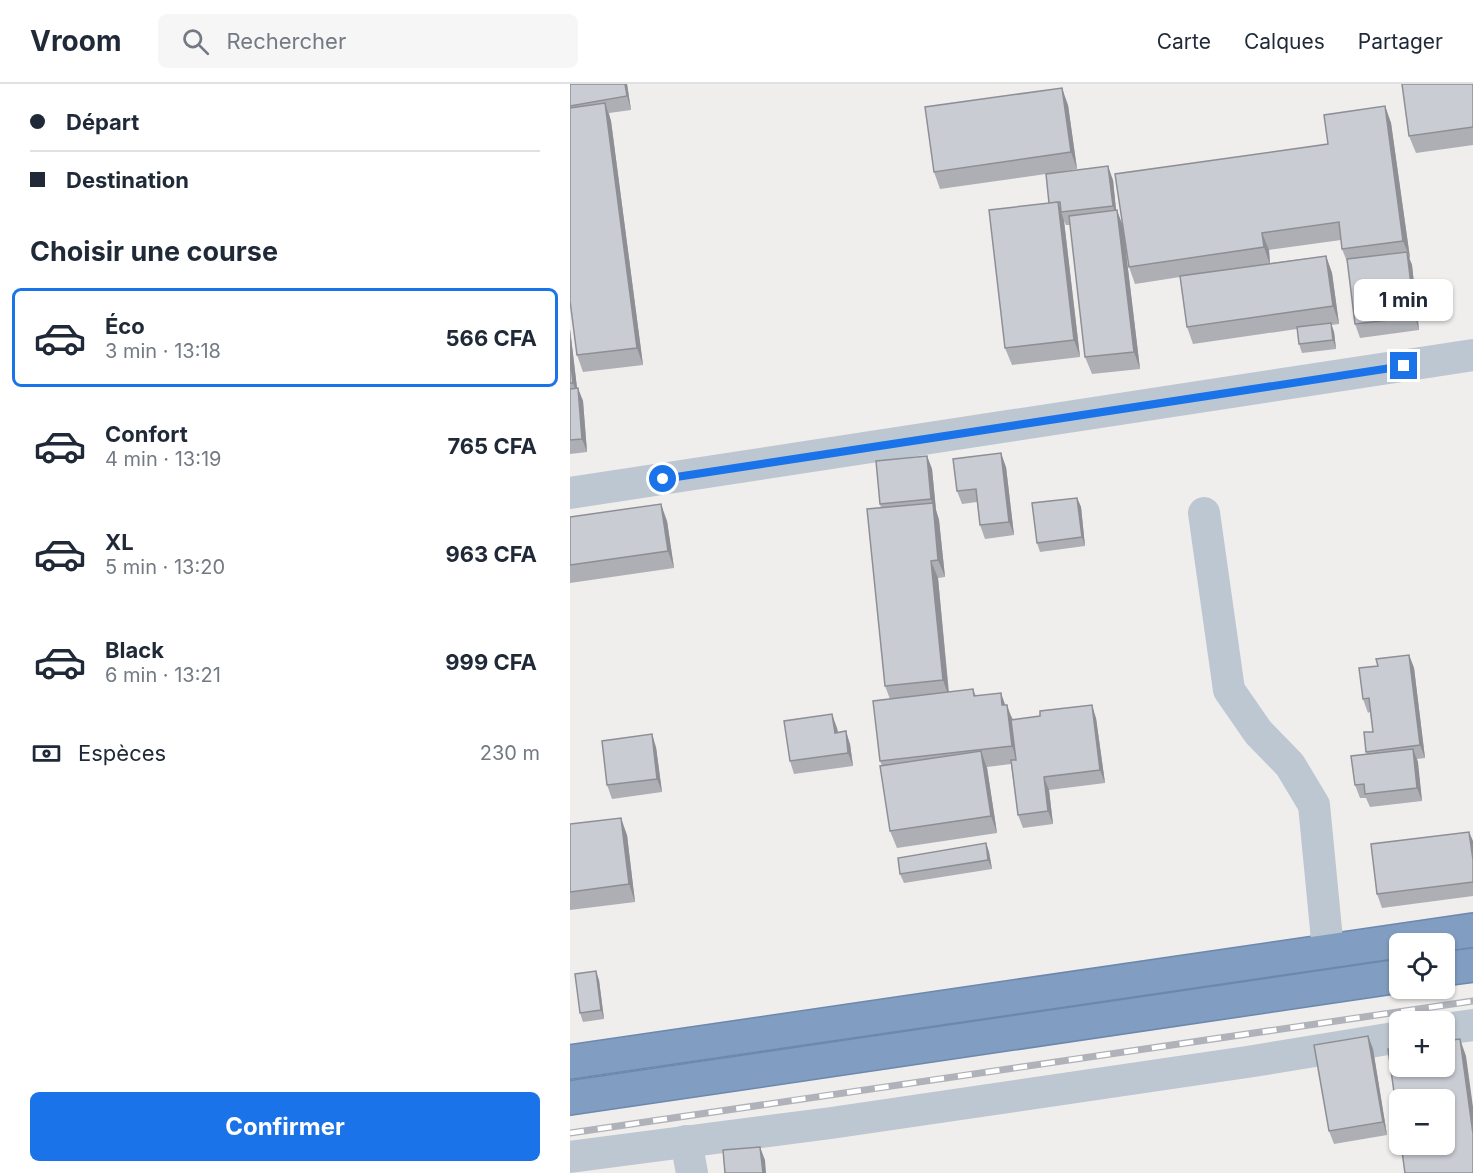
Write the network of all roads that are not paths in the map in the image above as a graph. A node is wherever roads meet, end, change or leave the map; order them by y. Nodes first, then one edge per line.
1 (1473, 355) edge
2 (570, 493) edge
3 (1204, 513) dead end
4 (1473, 930) edge
5 (1328, 950) junction
6 (1473, 965) edge
7 (1455, 967) edge
8 (1389, 978) edge
9 (1473, 1025) edge
10 (1455, 1027) edge
11 (1389, 1039) edge
12 (570, 1062) edge
13 (570, 1098) edge
14 (686, 1141) junction
15 (570, 1156) edge
16 (692, 1173) edge

1 - 2 street
3 - 5 street
4 - 5 highway
5 - 12 highway
6 - 7 highway
8 - 13 highway
9 - 10 street
11 - 14 street
14 - 15 street
14 - 16 street

